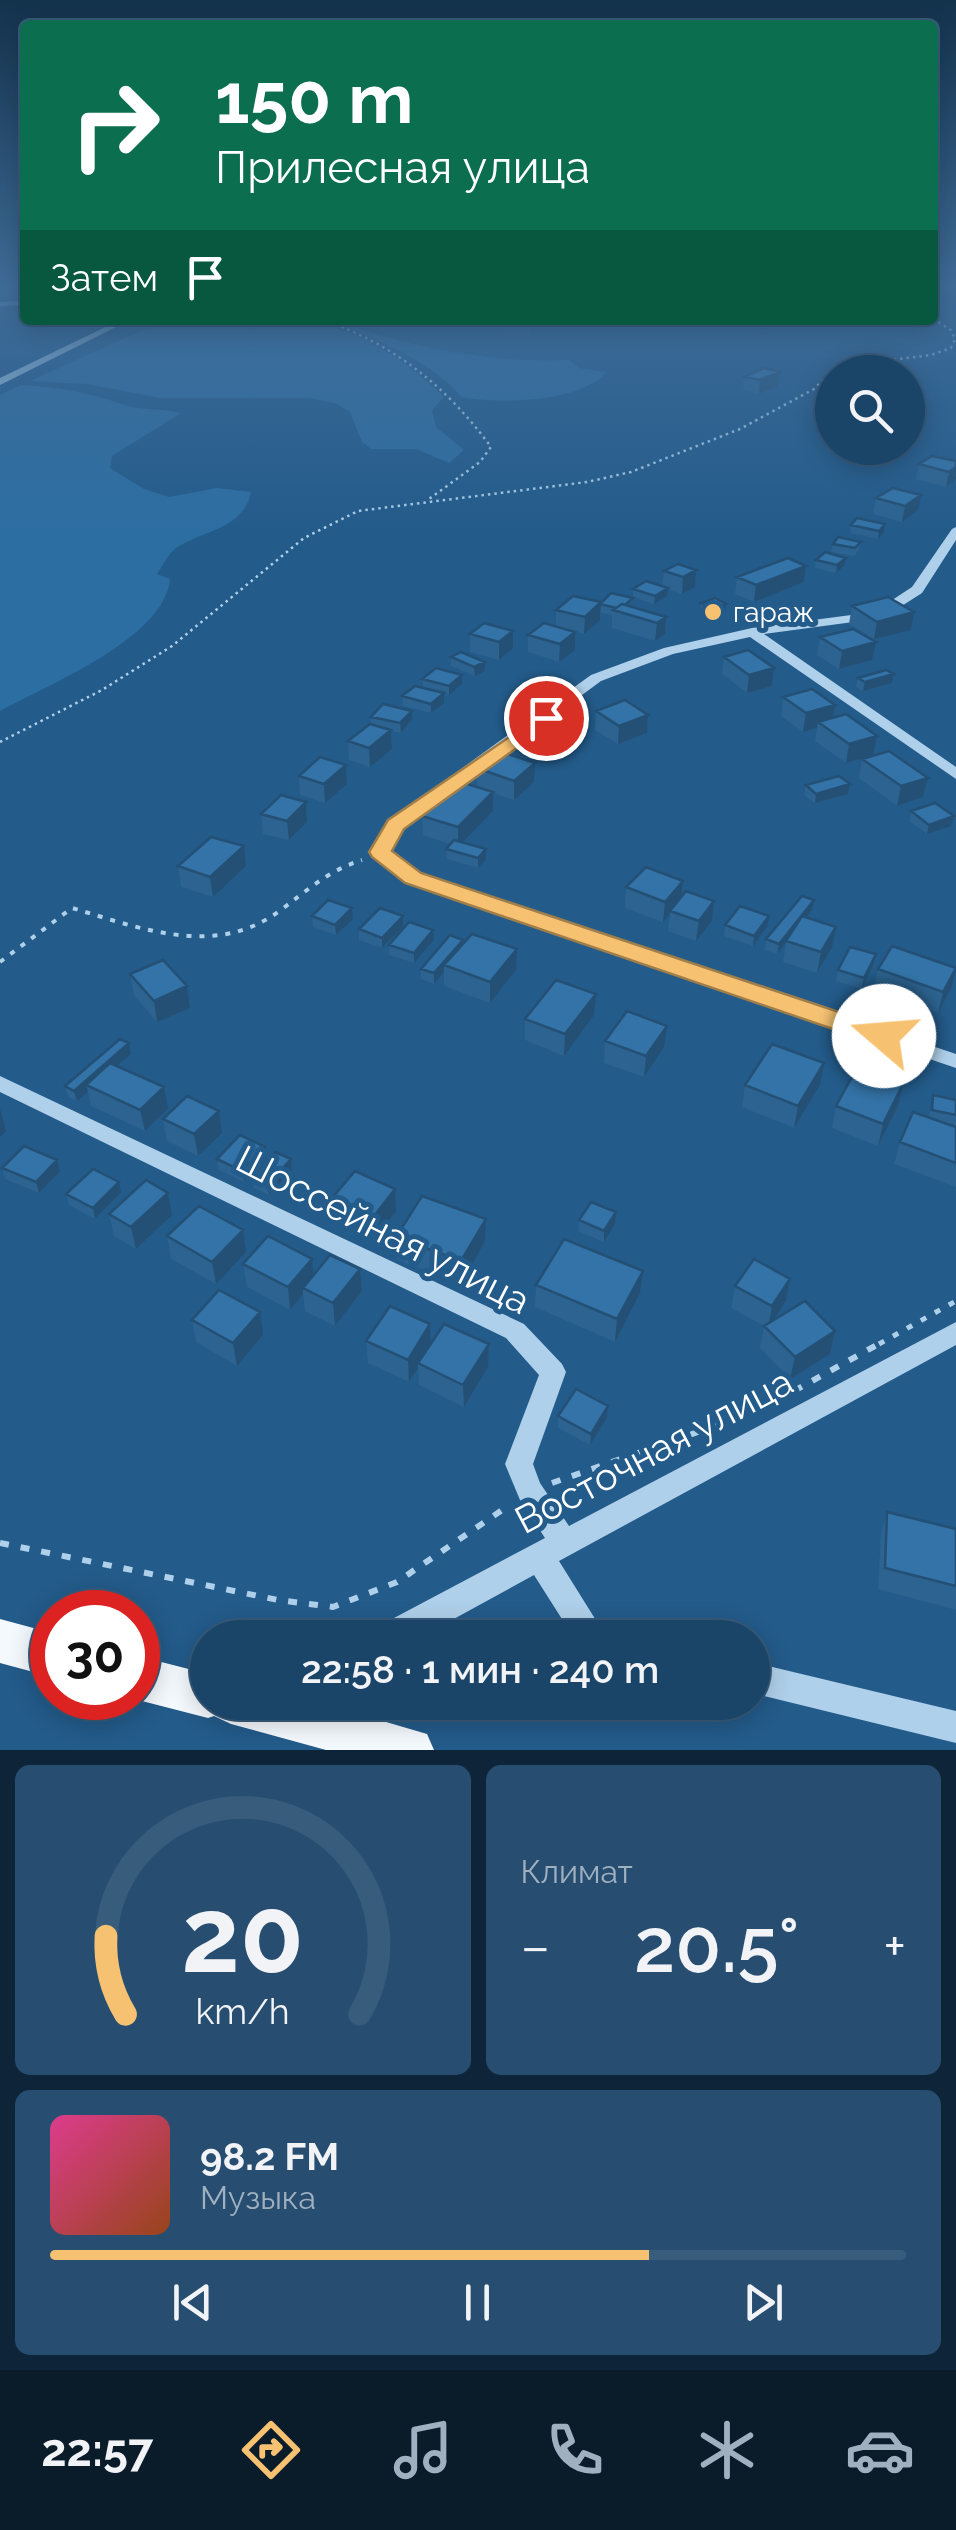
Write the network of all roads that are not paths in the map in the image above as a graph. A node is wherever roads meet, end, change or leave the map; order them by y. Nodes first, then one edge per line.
1 (27, 369) edge
2 (0, 382) edge
3 (956, 532) edge
4 (950, 550) edge
5 (752, 632) junction
6 (956, 774) edge
7 (956, 1061) edge
8 (0, 1082) edge
9 (956, 1333) edge
10 (552, 1551) junction
11 (422, 1620) edge
12 (584, 1620) edge
13 (0, 1641) edge
14 (30, 1649) edge
15 (770, 1682) edge
16 (160, 1684) edge
17 (190, 1691) edge
18 (333, 1720) edge
19 (956, 1728) edge
20 (411, 1750) edge

1 - 2 street
3 - 4 street
4 - 5 street
5 - 6 street
5 - 7 street
8 - 10 street, Шоссейная улица
9 - 10 street, Восточная улица
10 - 11 street, Восточная улица
10 - 12 street, Шоссейная улица
13 - 14 main road
15 - 19 street
16 - 17 main road
18 - 20 main road

